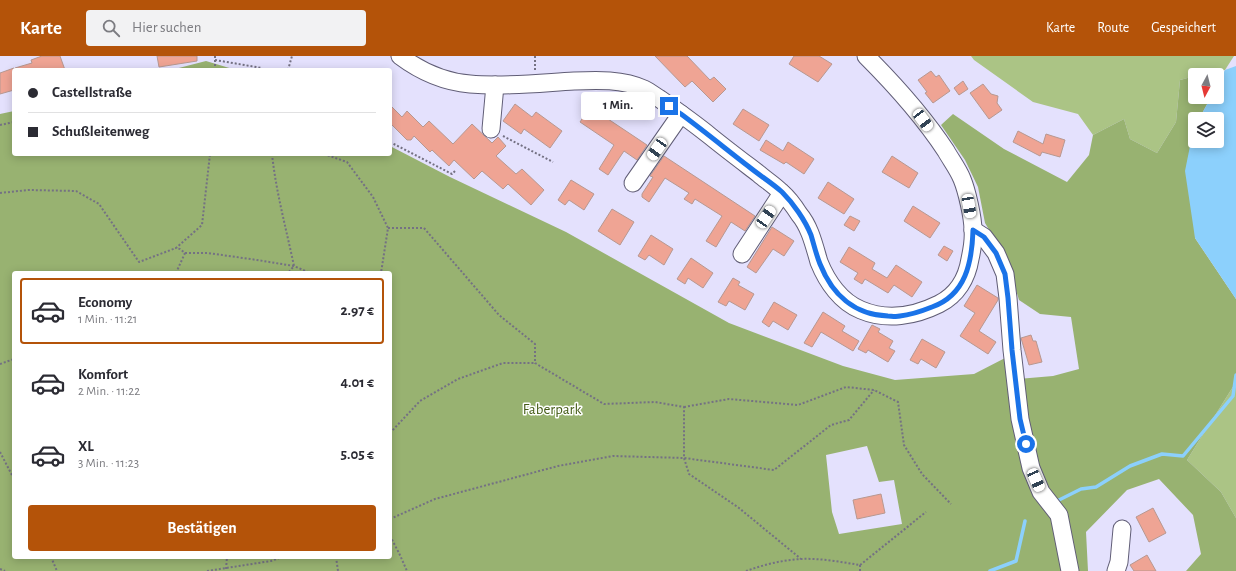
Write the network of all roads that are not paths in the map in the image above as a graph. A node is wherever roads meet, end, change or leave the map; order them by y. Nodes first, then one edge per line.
1 (400, 56) edge
2 (866, 56) edge
3 (494, 85) junction
4 (681, 114) junction
5 (491, 129) road end
6 (633, 183) dead end
7 (782, 193) junction
8 (973, 230) junction
9 (742, 254) dead end
10 (1122, 529) dead end
11 (1070, 571) edge
12 (1116, 571) edge

1 - 3 street
2 - 8 street
3 - 4 street
3 - 5 street
4 - 6 street
4 - 7 street
7 - 8 street
7 - 9 street
8 - 11 street
10 - 12 street

